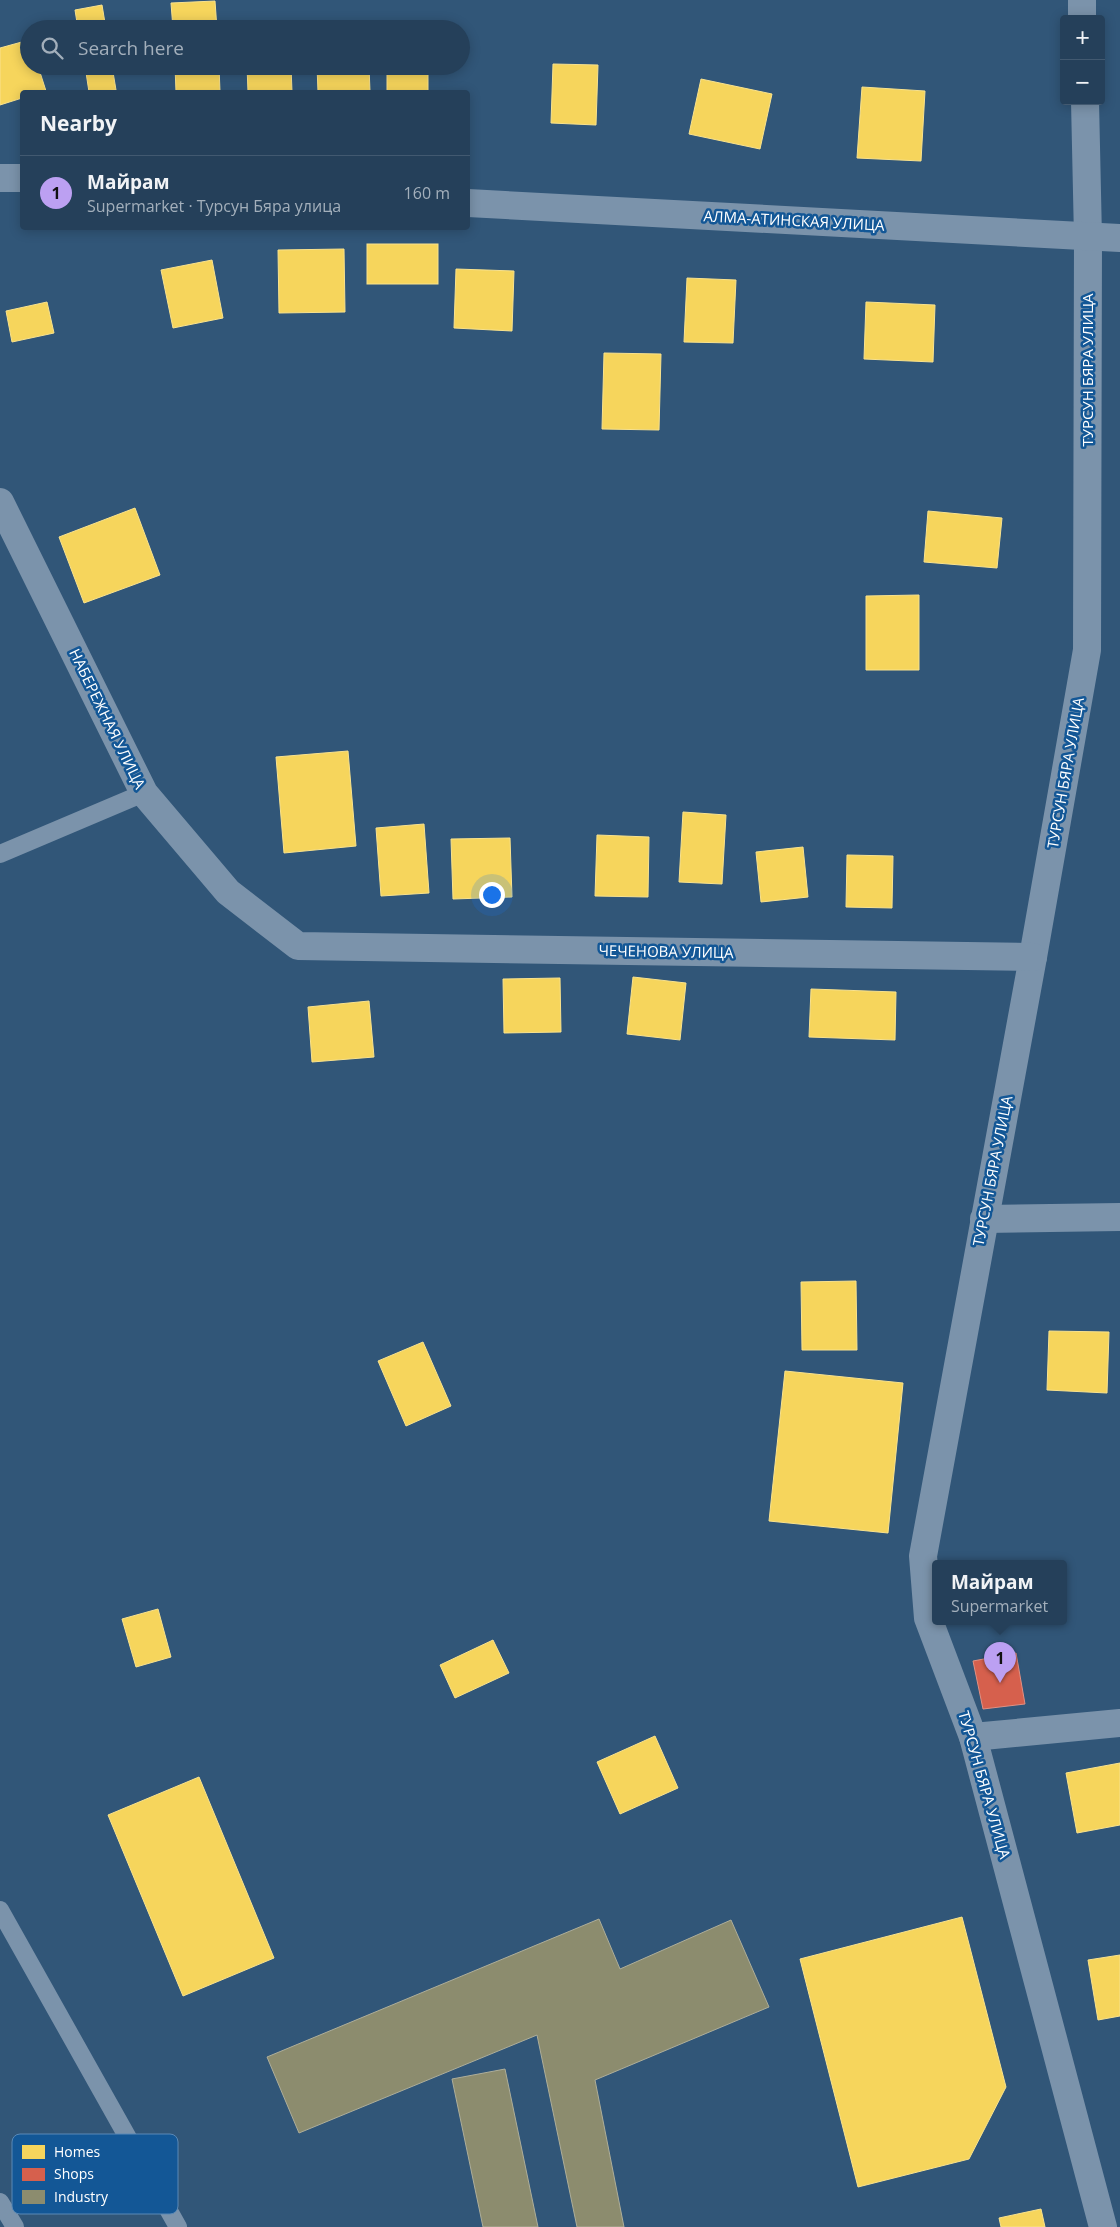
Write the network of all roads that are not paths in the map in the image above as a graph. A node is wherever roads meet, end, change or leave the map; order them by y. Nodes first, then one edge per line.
1 (1082, 0) edge
2 (1082, 15) edge
3 (1085, 105) edge
4 (0, 178) edge
5 (20, 178) edge
6 (470, 203) edge
7 (1088, 238) junction
8 (1120, 238) edge
9 (0, 502) edge
10 (144, 792) junction
11 (0, 854) edge
12 (298, 946) joint
13 (1033, 957) junction
14 (1120, 1217) edge
15 (984, 1219) junction
16 (1120, 1723) edge
17 (973, 1737) junction
18 (0, 1910) edge
19 (126, 2134) edge
20 (0, 2202) edge
21 (171, 2214) edge
22 (1108, 2221) edge
23 (15, 2227) edge
24 (178, 2227) edge

1 - 2 street
3 - 7 street, ТУРСУН БЯРА УЛИЦА
4 - 5 street
6 - 7 street, АЛМА-АТИНСКАЯ УЛИЦА
7 - 8 street, АЛМА-АТИНСКАЯ УЛИЦА
7 - 13 street, ТУРСУН БЯРА УЛИЦА
9 - 10 street, НАБЕРЕЖНАЯ УЛИЦА
10 - 11 lane
10 - 12 street, НАБЕРЕЖНАЯ УЛИЦА
12 - 13 street, ЧЕЧЕНОВА УЛИЦА
13 - 15 street, ТУРСУН БЯРА УЛИЦА
14 - 15 street
15 - 17 street, ТУРСУН БЯРА УЛИЦА
16 - 17 street
17 - 22 street, ТУРСУН БЯРА УЛИЦА
18 - 19 lane
20 - 23 lane
21 - 24 lane

